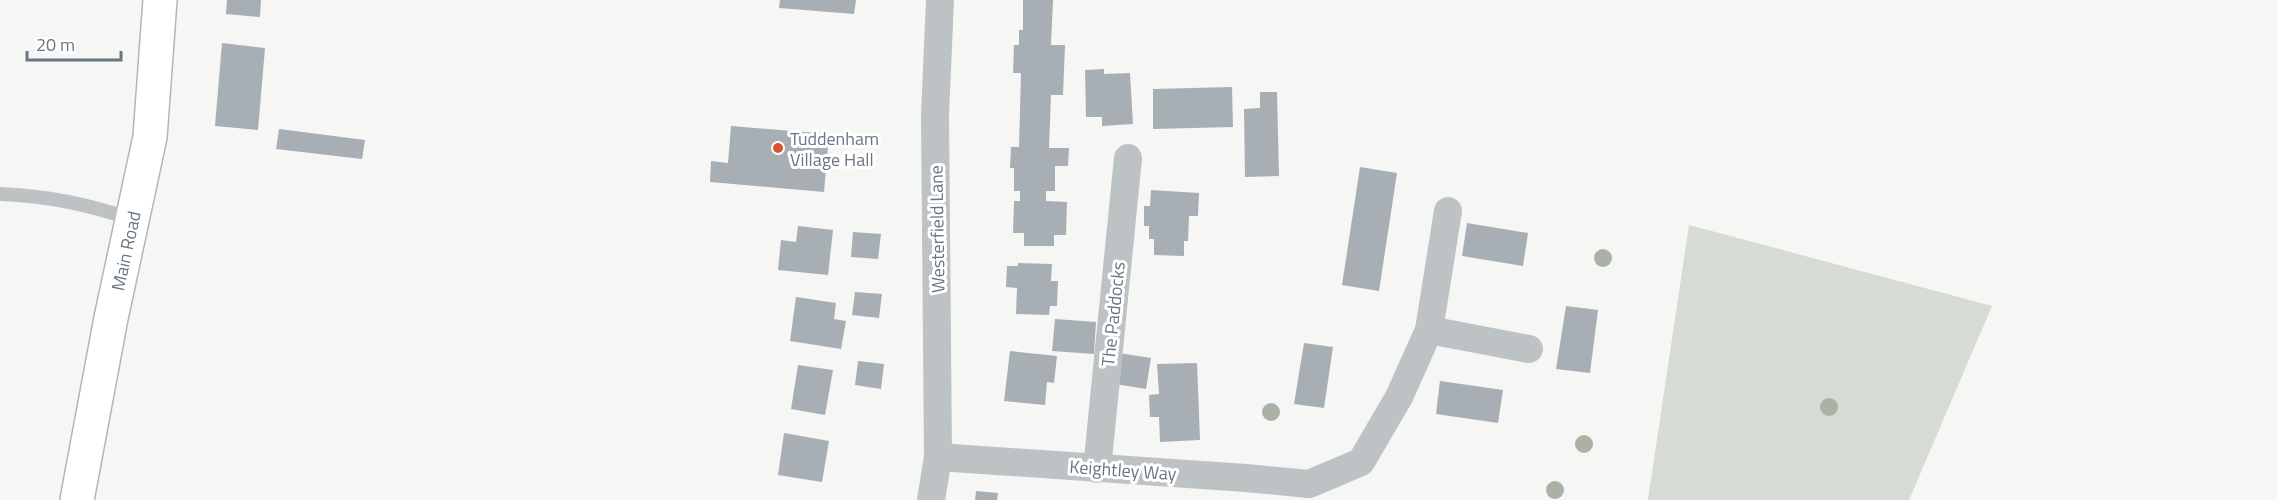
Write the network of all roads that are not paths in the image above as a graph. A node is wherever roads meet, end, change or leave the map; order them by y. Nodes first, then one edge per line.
1 (160, 0) edge
2 (940, 0) edge
3 (1128, 158) dead end
4 (0, 194) edge
5 (1448, 211) dead end
6 (132, 219) junction
7 (1429, 330) junction
8 (1529, 349) dead end
9 (938, 457) junction
10 (1097, 469) junction
11 (1314, 492) edge
12 (77, 500) edge
13 (932, 500) edge

1 - 6 street, Main Road
2 - 9 street, Westerfield Lane
3 - 10 street, The Paddocks
4 - 6 lane
5 - 7 street, Keightley Way
6 - 12 street, Main Road
7 - 8 street
7 - 11 street, Keightley Way
9 - 10 street, Keightley Way
9 - 13 street, Westerfield Lane
10 - 11 street, Keightley Way

